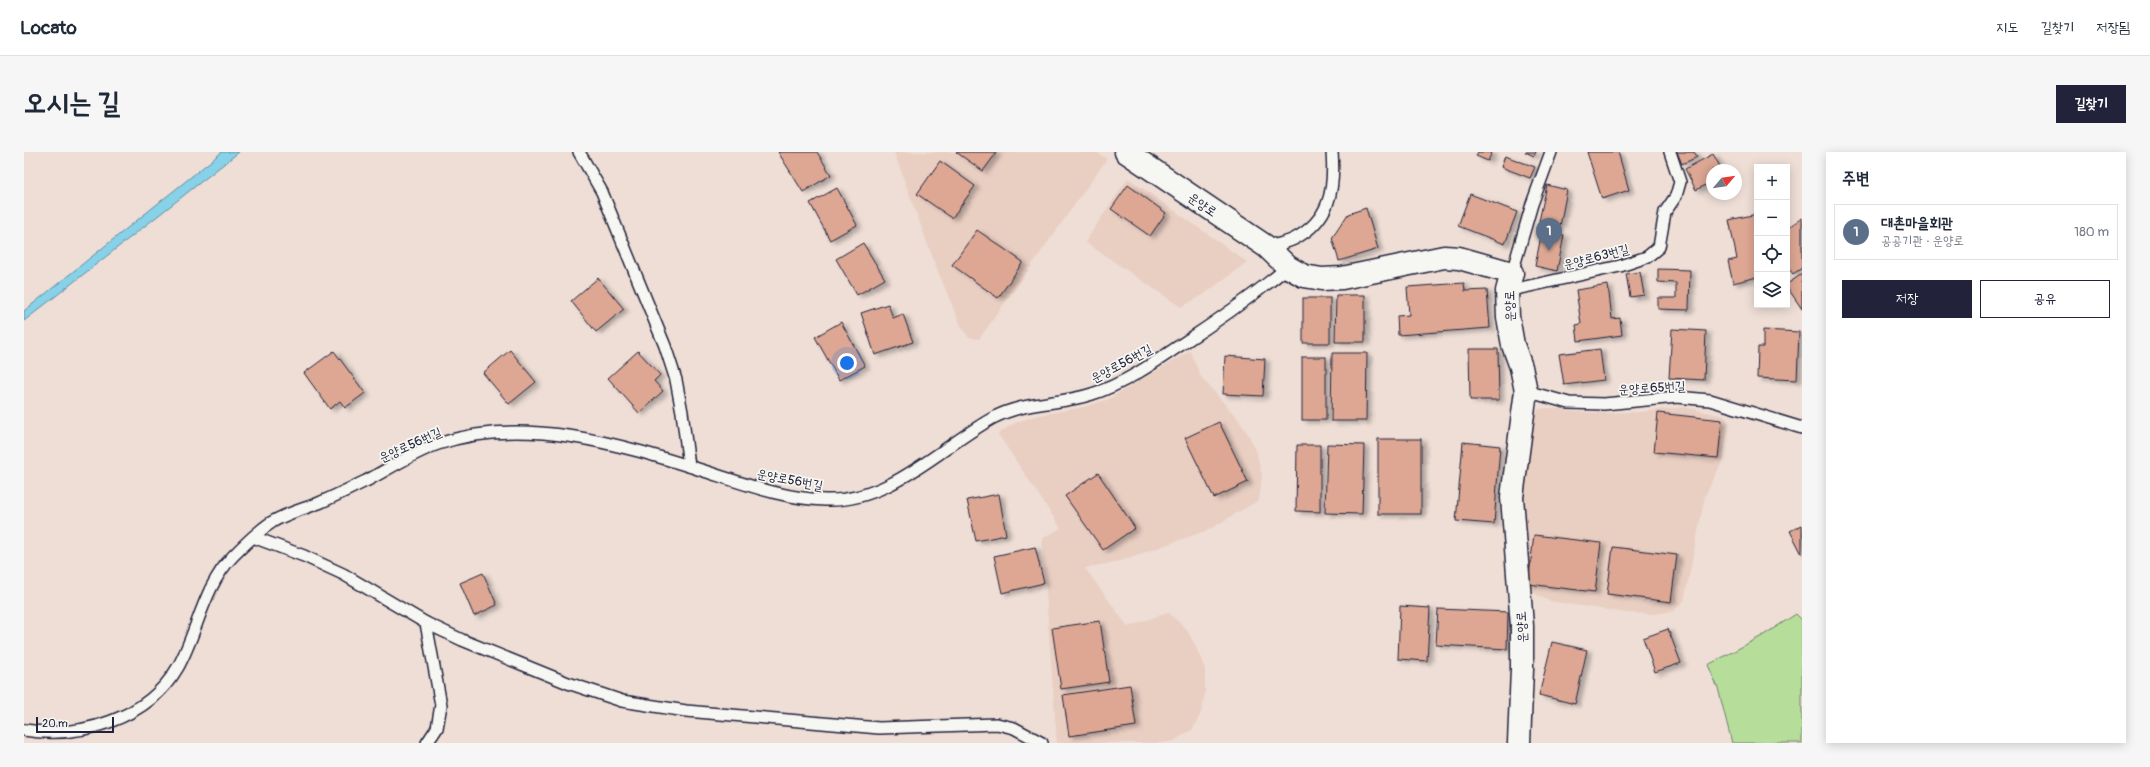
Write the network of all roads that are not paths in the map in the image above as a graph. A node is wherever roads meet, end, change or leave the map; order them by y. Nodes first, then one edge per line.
1 (579, 152) edge
2 (1126, 152) edge
3 (1332, 152) edge
4 (1551, 152) edge
5 (1670, 152) edge
6 (1267, 247) junction
7 (1288, 266) junction
8 (1510, 282) junction
9 (1526, 391) junction
10 (1802, 428) edge
11 (689, 466) junction
12 (253, 537) junction
13 (426, 623) junction
14 (24, 730) edge
15 (427, 743) edge
16 (1042, 743) edge
17 (1519, 743) edge

1 - 11 lane
2 - 6 street, 운양로
3 - 6 lane
4 - 8 lane
5 - 8 lane, 운양로63번길
6 - 7 street, 운양로
7 - 8 street, 운양로
7 - 11 lane, 운양로56번길
8 - 9 street, 운양로
9 - 10 lane, 운양로65번길
9 - 17 street, 운양로
11 - 12 lane, 운양로56번길
12 - 13 lane
12 - 14 lane, 운양로56번길
13 - 15 lane
13 - 16 lane

